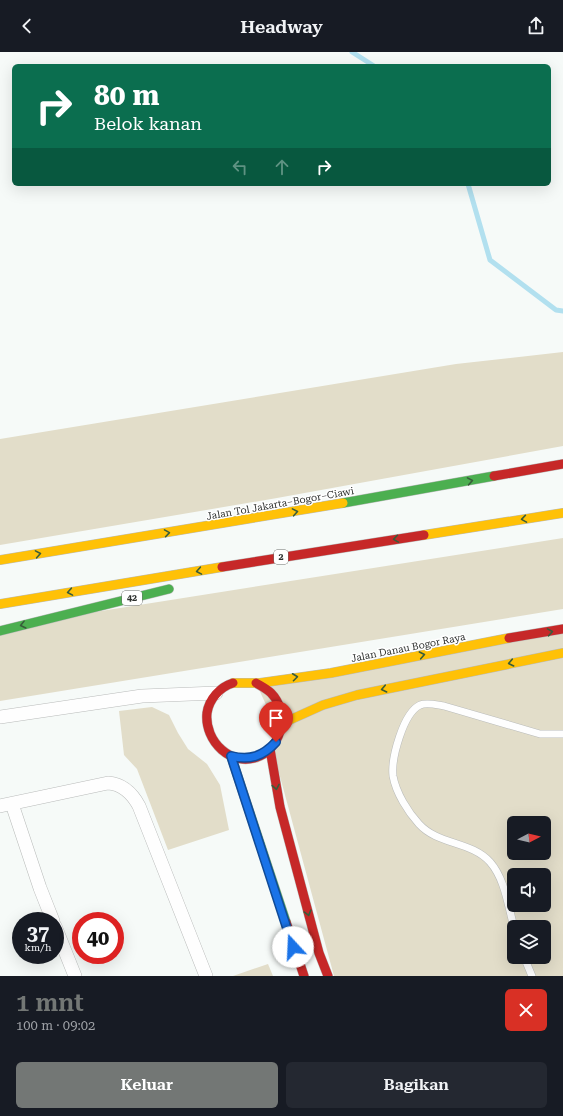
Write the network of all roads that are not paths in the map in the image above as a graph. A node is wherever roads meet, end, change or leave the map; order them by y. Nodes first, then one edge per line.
1 (563, 464) edge
2 (563, 513) edge
3 (0, 560) edge
4 (263, 560) junction
5 (193, 582) dead end
6 (179, 586) dead end
7 (0, 604) edge
8 (563, 629) edge
9 (0, 631) edge
10 (563, 653) edge
11 (256, 683) junction
12 (216, 694) junction
13 (0, 717) edge
14 (283, 723) junction
15 (563, 734) edge
16 (270, 749) junction
17 (231, 756) junction
18 (6, 805) edge
19 (49, 912) edge
20 (512, 920) edge
21 (64, 948) edge
22 (527, 964) edge
23 (75, 976) edge
24 (206, 976) edge
25 (304, 976) edge
26 (328, 976) edge
27 (532, 976) edge

3 -> 1 main road, Jalan Tol Jakarta–Bogor–Ciawi
2 -> 4 main road, 2
4 - 5 main road
4 -> 7 main road, 2
6 -> 9 main road, 42
11 -> 8 main road, Jalan Danau Bogor Raya
10 -> 14 main road
11 - 12 main road
11 - 14 main road
12 - 13 street
12 - 17 main road
14 - 16 main road
15 - 20 lane
16 - 17 main road
16 -> 26 main road
17 - 25 main road
18 - 19 street
18 - 24 street
21 - 23 street
22 - 27 lane

